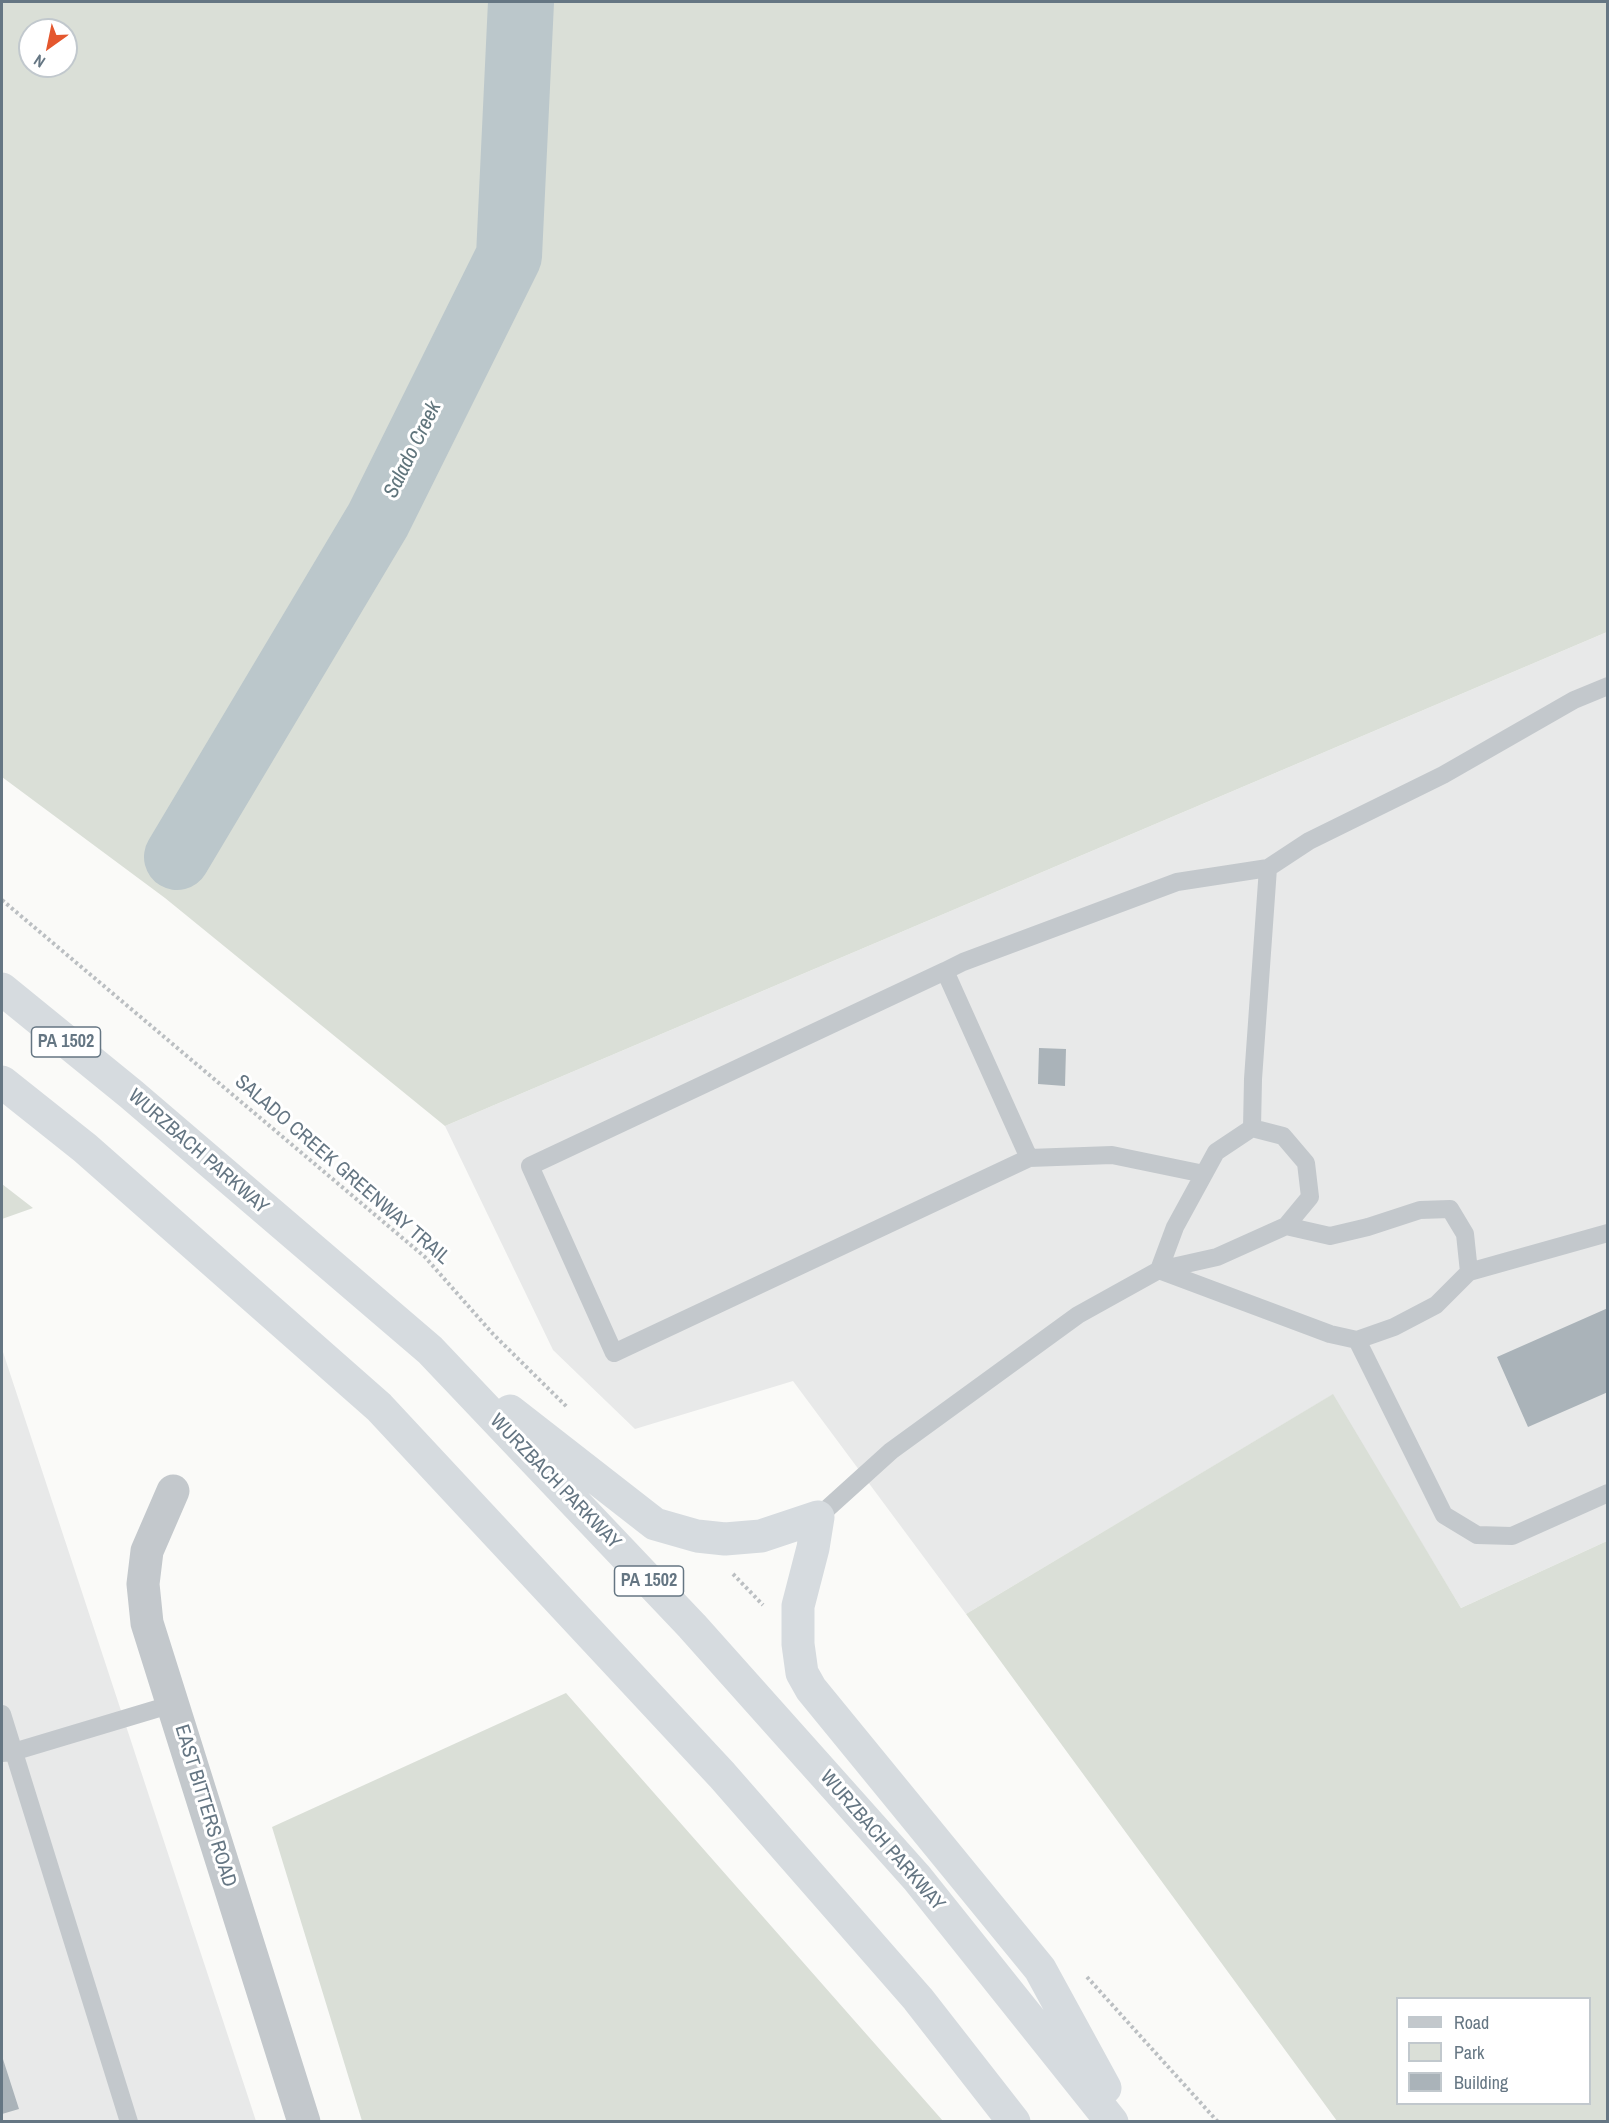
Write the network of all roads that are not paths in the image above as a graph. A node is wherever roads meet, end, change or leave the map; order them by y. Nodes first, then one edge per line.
1 (1608, 686) edge
2 (1269, 868) junction
3 (945, 971) junction
4 (2, 990) edge
5 (2, 1082) edge
6 (1252, 1128) junction
7 (1029, 1158) junction
8 (1204, 1174) junction
9 (1286, 1226) junction
10 (1608, 1233) edge
11 (1159, 1270) junction
12 (1469, 1272) junction
13 (1357, 1340) junction
14 (429, 1350) junction
15 (173, 1491) dead end
16 (1608, 1493) edge
17 (818, 1517) junction
18 (173, 1704) junction
19 (2, 1714) edge
20 (7, 1752) edge
21 (129, 2121) edge
22 (304, 2121) edge
23 (1014, 2121) edge
24 (1112, 2121) edge
25 (1124, 2121) edge

1 - 2 lane
2 - 3 lane
2 - 6 lane
3 - 7 lane
3 - 7 lane
4 - 14 highway, WURZBACH PARKWAY / PA 1502
5 - 23 highway
6 - 8 lane
6 - 9 lane
7 - 8 lane
8 - 11 lane
9 - 11 lane
9 - 12 lane
10 - 12 lane
11 - 13 lane
11 - 17 lane
12 - 13 lane
13 - 16 lane
14 - 17 highway
14 - 24 highway, WURZBACH PARKWAY / PA 1502
15 - 18 street, EAST BITTERS ROAD
17 - 25 highway
18 - 20 lane
18 - 22 street, EAST BITTERS ROAD
19 - 20 lane
20 - 21 lane

